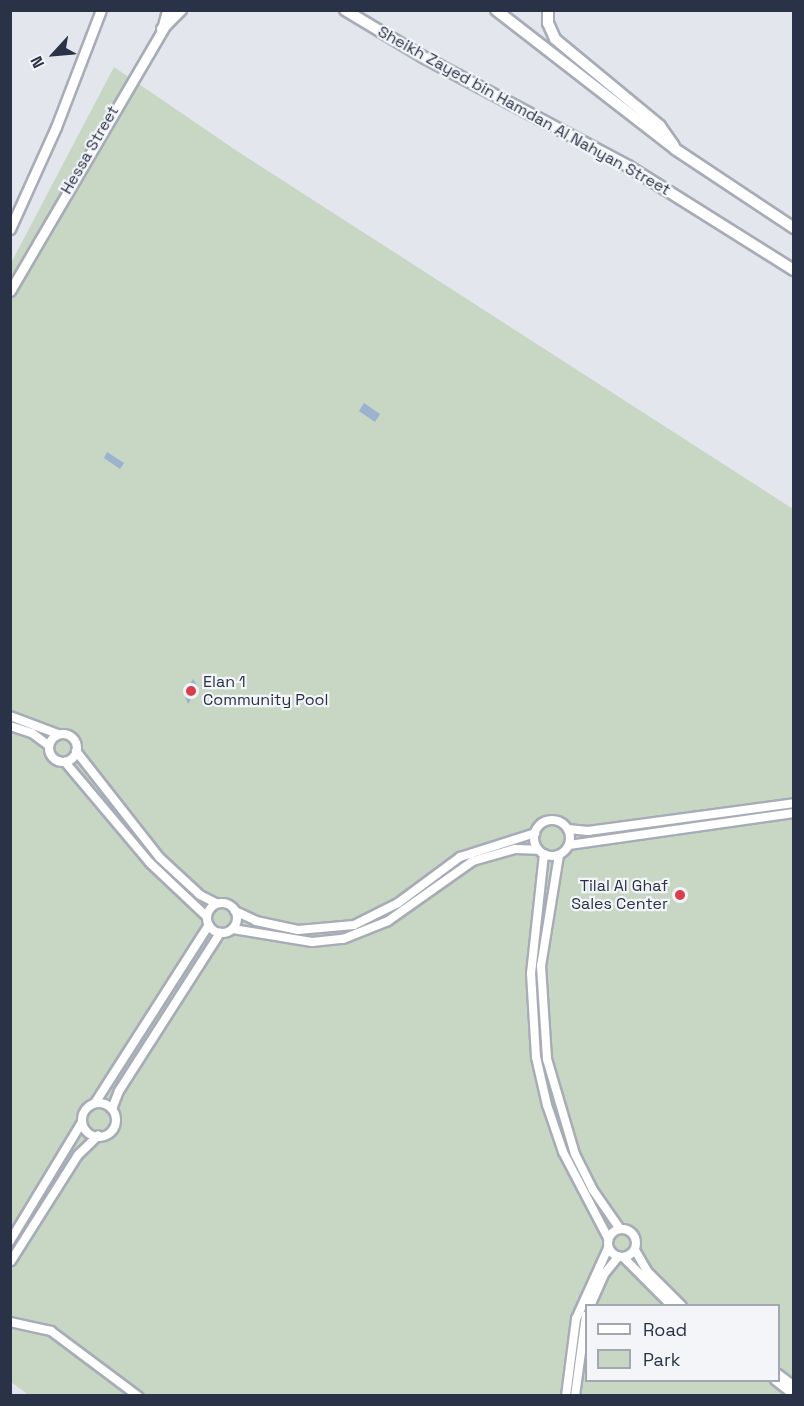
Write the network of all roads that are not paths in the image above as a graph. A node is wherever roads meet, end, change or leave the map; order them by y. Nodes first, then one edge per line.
1 (101, 10) edge
2 (167, 10) edge
3 (174, 10) edge
4 (181, 10) edge
5 (345, 10) edge
6 (496, 10) edge
7 (548, 10) edge
8 (162, 29) junction
9 (675, 149) junction
10 (794, 228) edge
11 (10, 229) edge
12 (794, 270) edge
13 (10, 291) edge
14 (10, 716) edge
15 (10, 726) edge
16 (58, 734) junction
17 (49, 746) junction
18 (76, 751) junction
19 (65, 762) junction
20 (794, 803) edge
21 (794, 813) edge
22 (568, 829) junction
23 (535, 833) junction
24 (569, 845) junction
25 (541, 852) junction
26 (559, 855) junction
27 (216, 903) junction
28 (235, 911) junction
29 (207, 916) junction
30 (208, 926) junction
31 (233, 929) junction
32 (220, 933) junction
33 (95, 1103) junction
34 (112, 1109) junction
35 (82, 1122) junction
36 (98, 1136) junction
37 (620, 1229) junction
38 (608, 1238) junction
39 (10, 1241) edge
40 (608, 1248) junction
41 (635, 1250) junction
42 (621, 1257) junction
43 (11, 1260) edge
44 (10, 1270) edge
45 (590, 1304) edge
46 (671, 1304) edge
47 (681, 1304) edge
48 (10, 1322) edge
49 (585, 1323) edge
50 (780, 1376) edge
51 (778, 1382) edge
52 (794, 1386) edge
53 (138, 1395) edge
54 (566, 1395) edge
55 (575, 1395) edge
56 (794, 1395) edge

1 - 11 main road, Hessa Street
2 - 8 main road
3 - 8 main road, Hessa Street
4 - 8 highway
5 - 12 highway, Sheikh Zayed bin Hamdan Al Nahyan Street
6 - 9 highway
7 - 9 highway
8 - 13 main road, Hessa Street
9 - 10 highway
14 - 16 street
15 - 17 street
16 - 17 street
16 - 18 street
17 - 19 street
18 - 19 street
18 - 27 street
19 - 29 street
20 - 22 street
21 - 24 street
22 - 23 street
22 - 24 street
23 - 25 street
23 - 28 street
24 - 26 street
25 - 26 street
25 - 31 street
25 - 38 street
26 - 37 street
27 - 28 street
27 - 29 street
28 - 31 street
29 - 30 street
30 - 32 street
30 - 33 street
31 - 32 street
32 - 34 street
33 - 34 street
33 - 35 street
34 - 36 street
35 - 36 street
35 - 39 street
36 - 43 street
37 - 38 street
37 - 41 street
38 - 40 street
40 - 42 street
40 - 54 street
41 - 42 street
41 - 47 street
42 - 45 street
42 - 46 street
43 - 44 street
48 - 53 street
49 - 55 street
50 - 52 street
51 - 56 street

